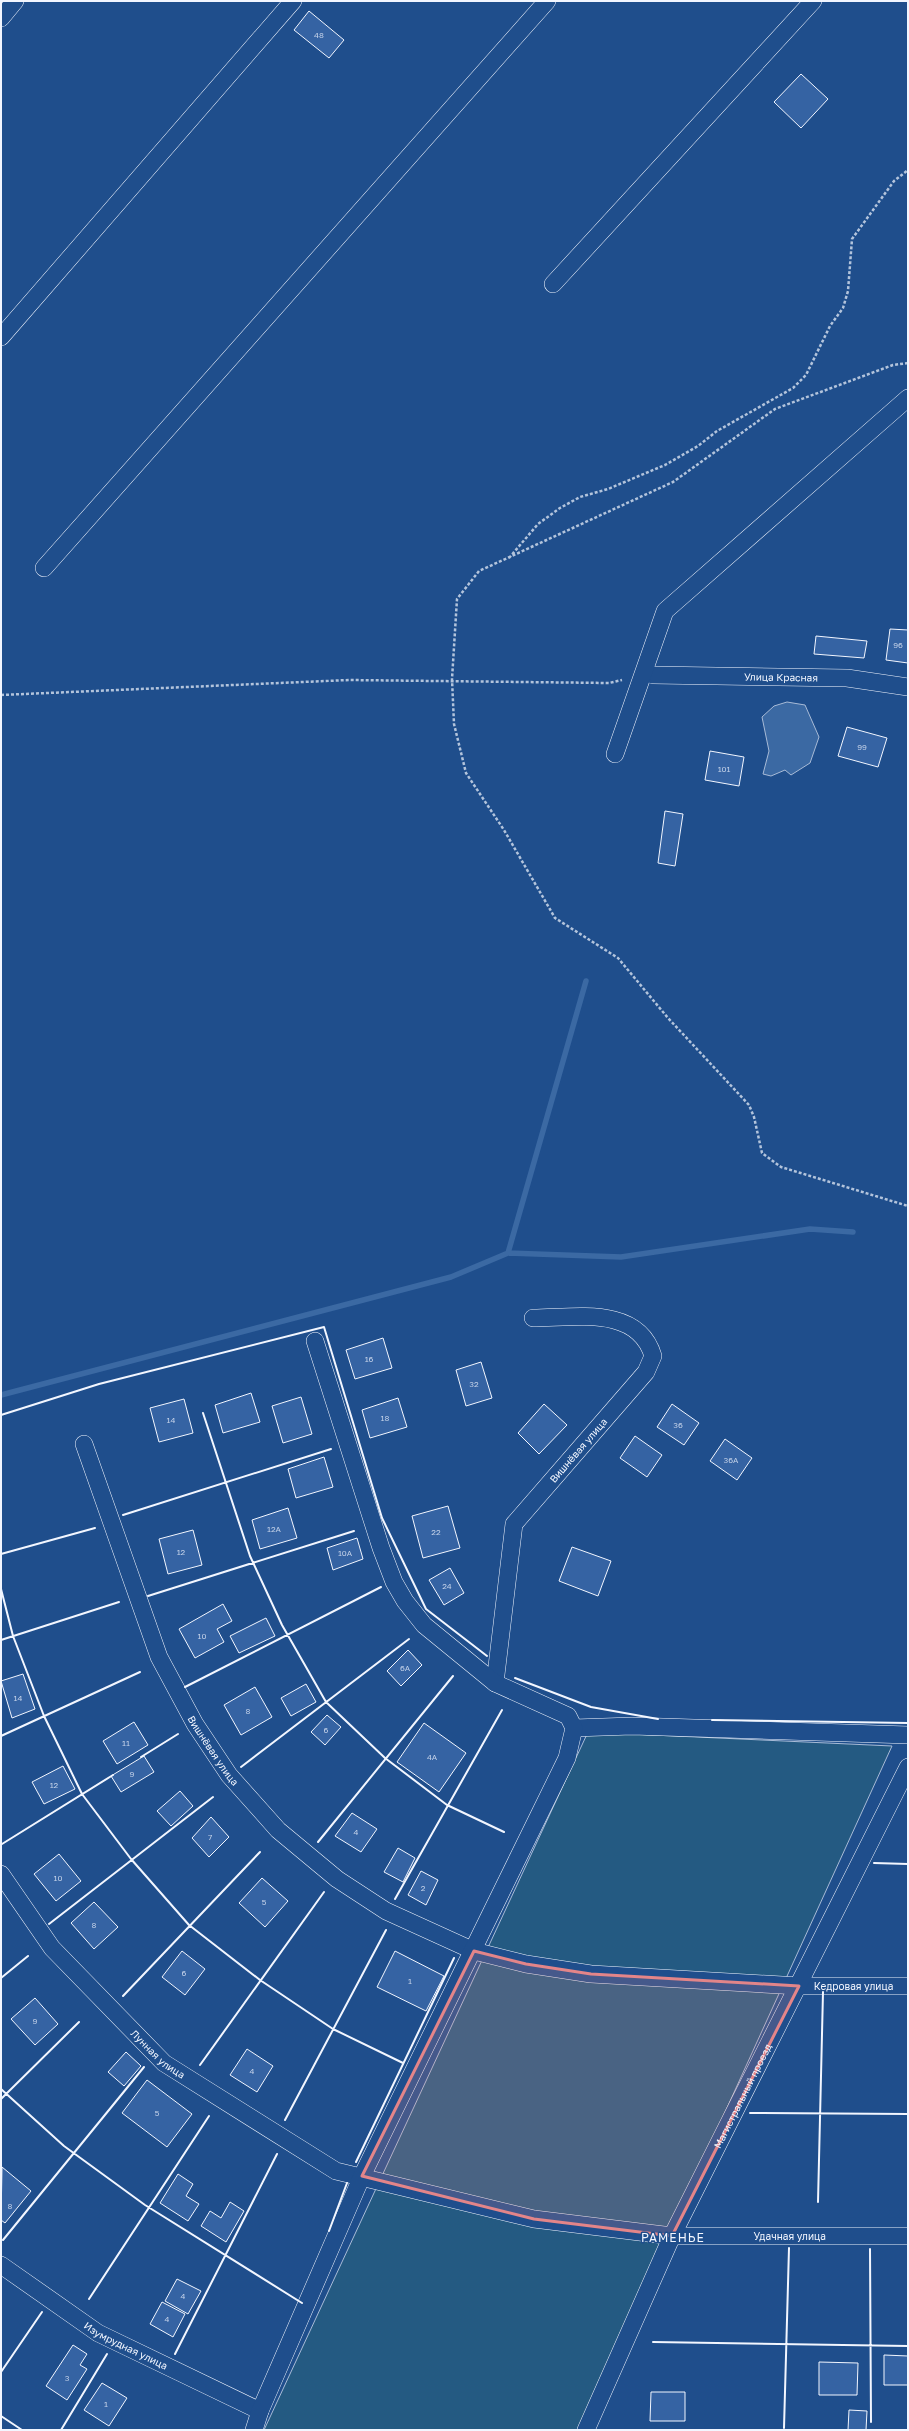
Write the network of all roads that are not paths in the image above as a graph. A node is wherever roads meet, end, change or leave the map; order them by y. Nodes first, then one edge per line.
1 (15, 1) edge
2 (293, 1) edge
3 (547, 1) edge
4 (813, 1) edge
5 (1, 18) edge
6 (553, 284) dead end
7 (1, 337) edge
8 (908, 398) edge
9 (44, 568) dead end
10 (647, 676) junction
11 (908, 687) edge
12 (615, 754) dead end
13 (533, 1318) dead end
14 (315, 1341) dead end
15 (84, 1444) dead end
16 (495, 1683) junction
17 (574, 1728) junction
18 (908, 1735) edge
19 (908, 1767) edge
20 (1, 1874) edge
21 (474, 1951) junction
22 (799, 1986) junction
23 (908, 1986) edge
24 (362, 2176) junction
25 (672, 2236) junction
26 (908, 2236) edge
27 (1, 2265) edge
28 (260, 2411) junction
29 (254, 2430) edge
30 (586, 2430) edge

1 - 5 street
2 - 7 street
3 - 9 street
4 - 6 street
8 - 10 street
10 - 11 street, Улица Красная
10 - 12 street
13 - 16 street, Вишнёвая улица
14 - 16 street
15 - 21 street, Вишнёвая улица
16 - 17 street
17 - 18 street
17 - 21 street
19 - 22 street, Магистральный проезд
20 - 24 street, Лунная улица
21 - 22 street, Вишнёвая улица
21 - 24 street
22 - 23 street, Кедровая улица
22 - 25 street, Магистральный проезд
24 - 25 street, Лунная улица
24 - 28 street
25 - 26 street, Удачная улица
25 - 30 street, Магистральный проезд
27 - 28 street, Изумрудная улица
28 - 29 street

